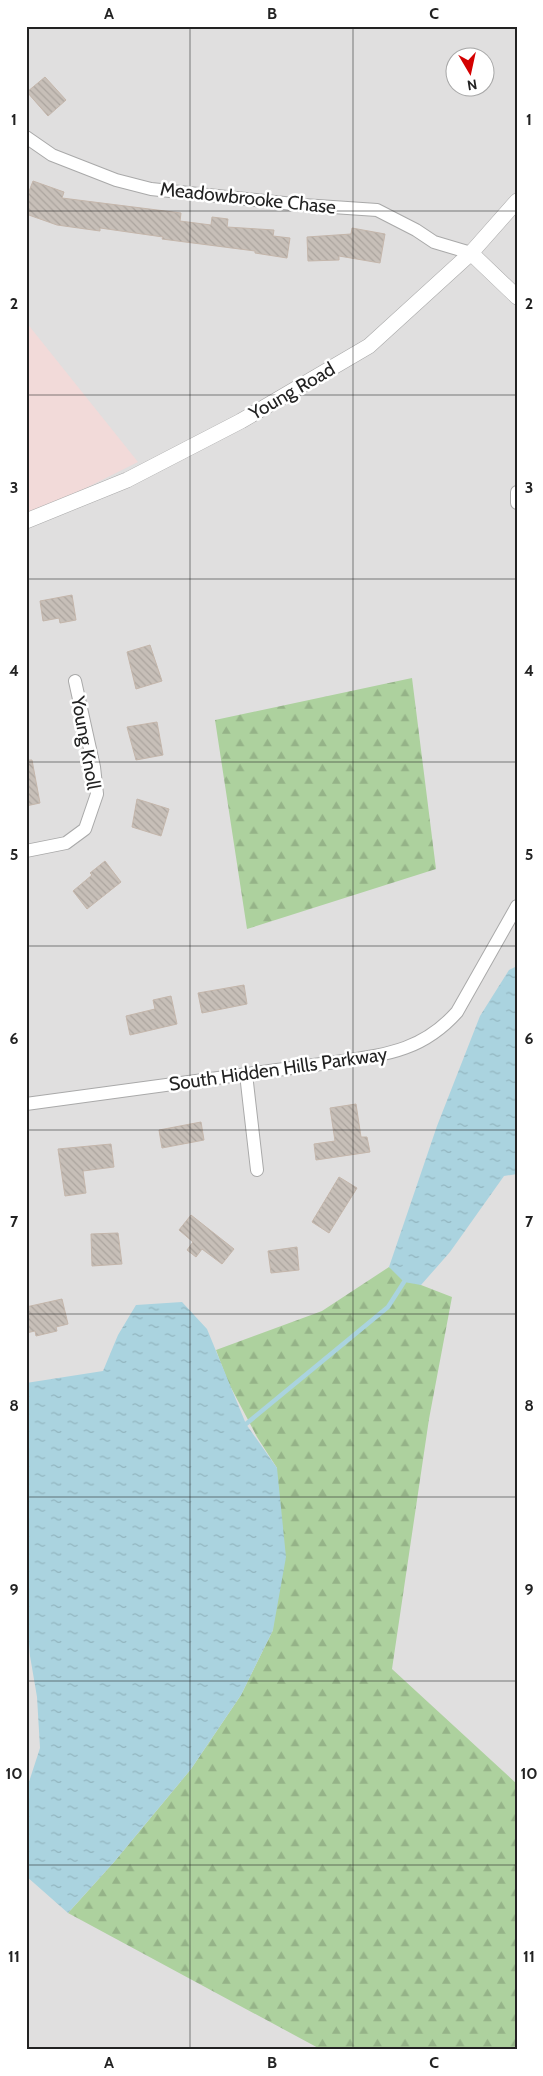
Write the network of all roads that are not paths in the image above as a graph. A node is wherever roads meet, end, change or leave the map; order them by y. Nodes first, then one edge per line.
1 (26, 137) edge
2 (517, 201) edge
3 (471, 253) junction
4 (517, 297) edge
5 (517, 492) edge
6 (517, 503) edge
7 (26, 521) edge
8 (75, 681) dead end
9 (26, 851) edge
10 (517, 906) edge
11 (246, 1074) junction
12 (26, 1104) edge
13 (258, 1170) dead end

1 - 3 street, Meadowbrooke Chase
2 - 3 street, Young Road
3 - 4 street
3 - 7 street, Young Road
5 - 6 street
8 - 9 street, Young Knoll
10 - 11 street, South Hidden Hills Parkway
11 - 12 street, South Hidden Hills Parkway
11 - 13 street

